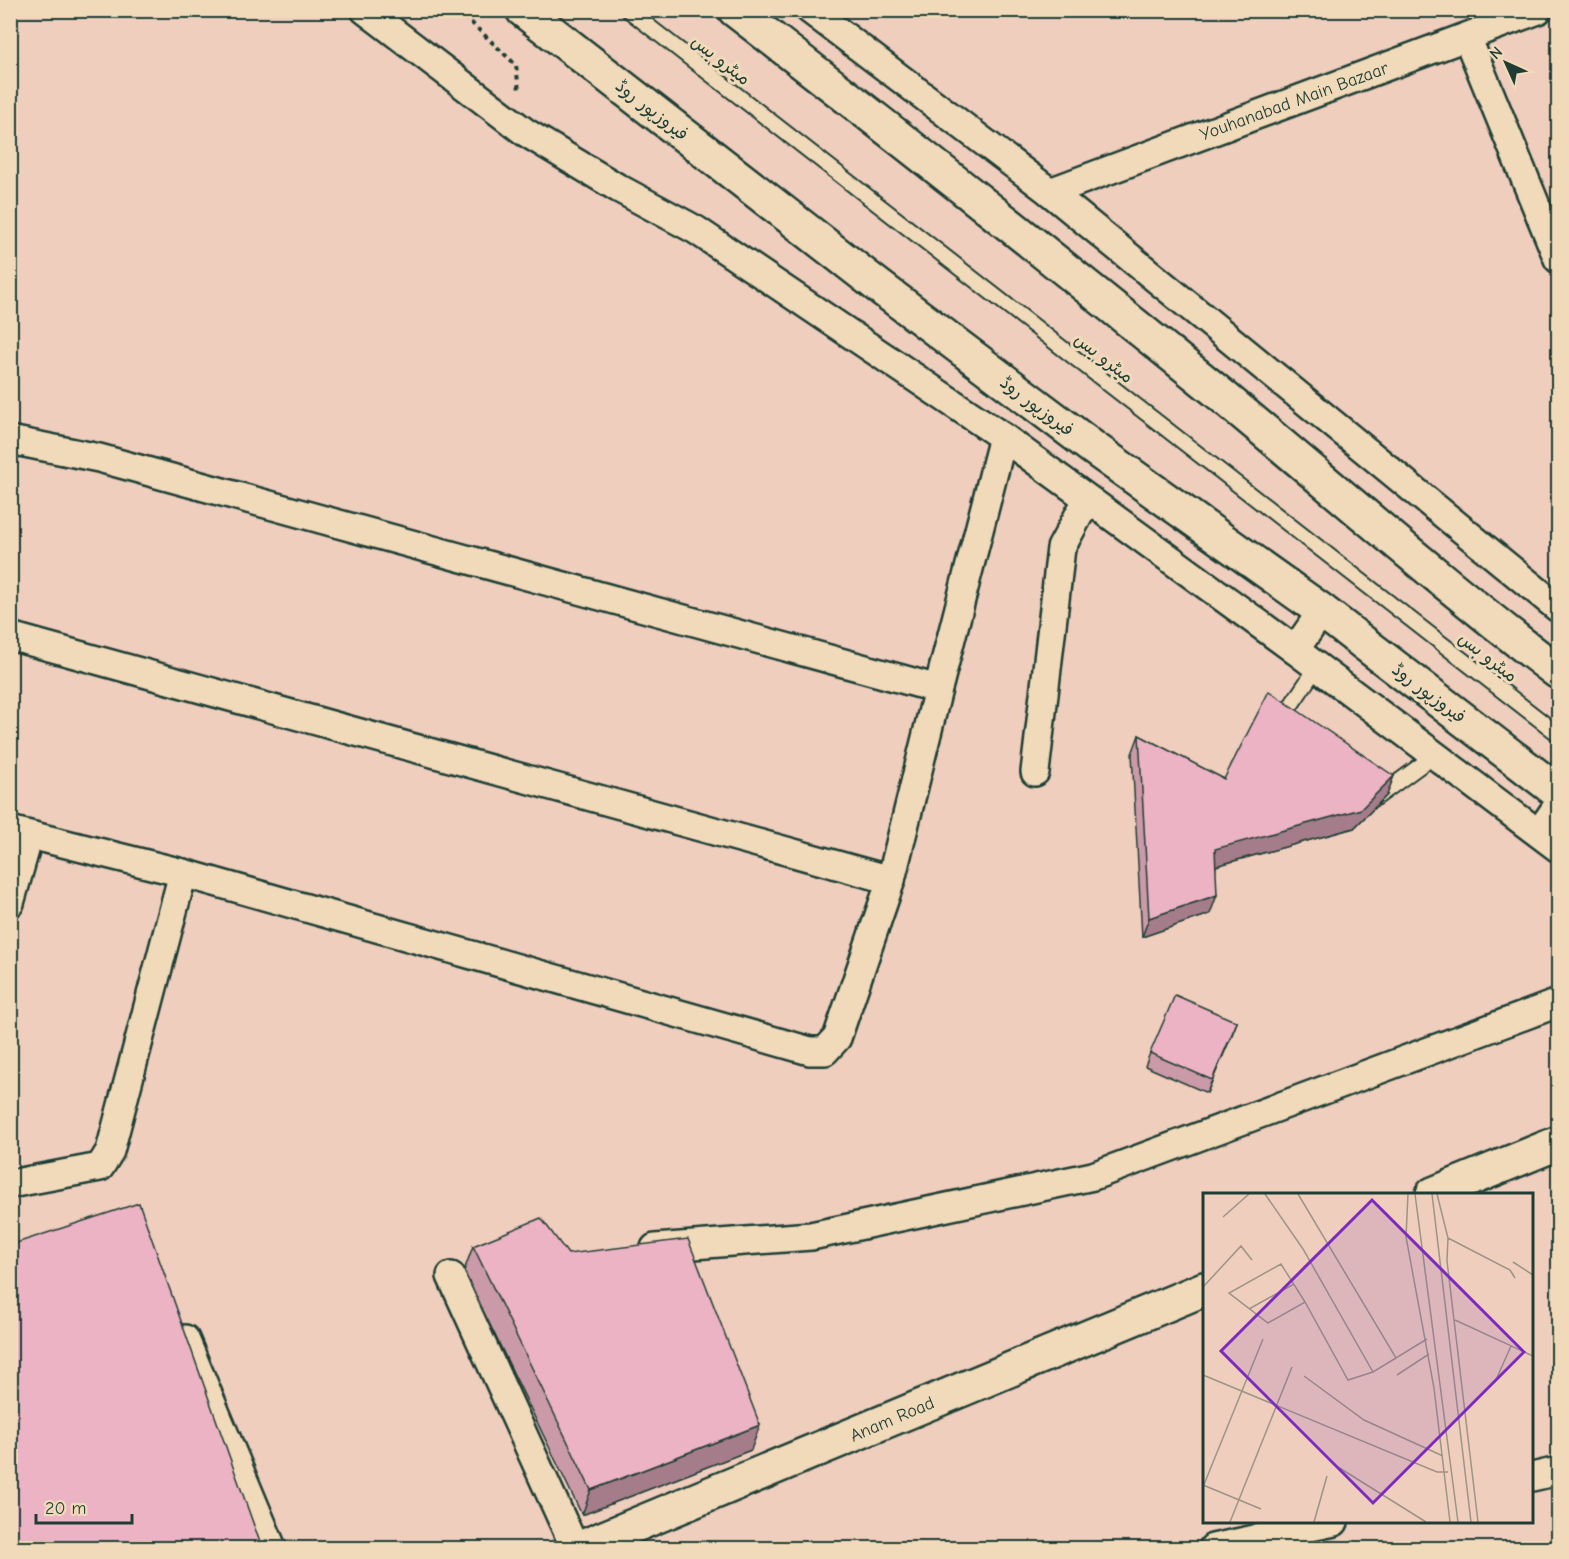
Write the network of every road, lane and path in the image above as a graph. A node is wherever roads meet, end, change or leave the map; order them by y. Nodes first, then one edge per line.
1 (365, 10) edge
2 (458, 10) edge
3 (523, 10) edge
4 (628, 10) edge
5 (735, 10) edge
6 (810, 10) edge
7 (1538, 10) edge
8 (1467, 37) junction
9 (525, 132) junction
10 (1050, 192) junction
11 (1558, 259) edge
12 (1003, 437) junction
13 (10, 440) edge
14 (1087, 500) junction
15 (1558, 608) edge
16 (1322, 611) junction
17 (10, 636) edge
18 (1295, 650) junction
19 (1317, 667) junction
20 (1558, 672) edge
21 (938, 689) junction
22 (1558, 734) edge
23 (1271, 735) edge
24 (1436, 754) junction
25 (1035, 772) dead end
26 (1558, 792) edge
27 (1558, 805) edge
28 (1360, 809) edge
29 (20, 833) edge
30 (1549, 840) edge
31 (183, 873) junction
32 (891, 880) junction
33 (10, 903) edge
34 (1558, 1003) edge
35 (1558, 1143) edge
36 (10, 1184) edge
37 (1435, 1193) edge
38 (627, 1251) edge
39 (451, 1276) dead end
40 (1203, 1289) edge
41 (174, 1311) edge
42 (1558, 1471) edge
43 (1533, 1477) edge
44 (1317, 1523) edge
45 (1291, 1526) edge
46 (272, 1548) edge
47 (575, 1548) edge
48 (580, 1548) edge
49 (1213, 1548) edge

1 - 9 street
2 - 9 path
3 - 16 main road, فیروزپور روڈ
4 - 22 lane, میٹرو بس
5 - 20 main road
6 - 10 street
7 - 8 street, Youhanabad Main Bazaar
8 - 10 street, Youhanabad Main Bazaar
8 - 11 street
9 - 12 street
10 - 15 street
12 - 14 street
12 - 21 street
13 - 21 street
14 - 18 street
14 - 25 street
16 - 18 street
16 - 26 main road, فیروزپور روڈ
17 - 32 street
18 - 19 street
19 - 23 lane
19 - 24 street
21 - 32 street
24 - 28 lane
24 - 30 street
27 - 30 street
29 - 31 street
29 - 33 street
31 - 32 street
31 - 36 street
34 - 38 street
35 - 37 main road
39 - 47 street
40 - 48 main road, Anam Road
41 - 46 street
42 - 43 street
44 - 45 street
45 - 49 street

